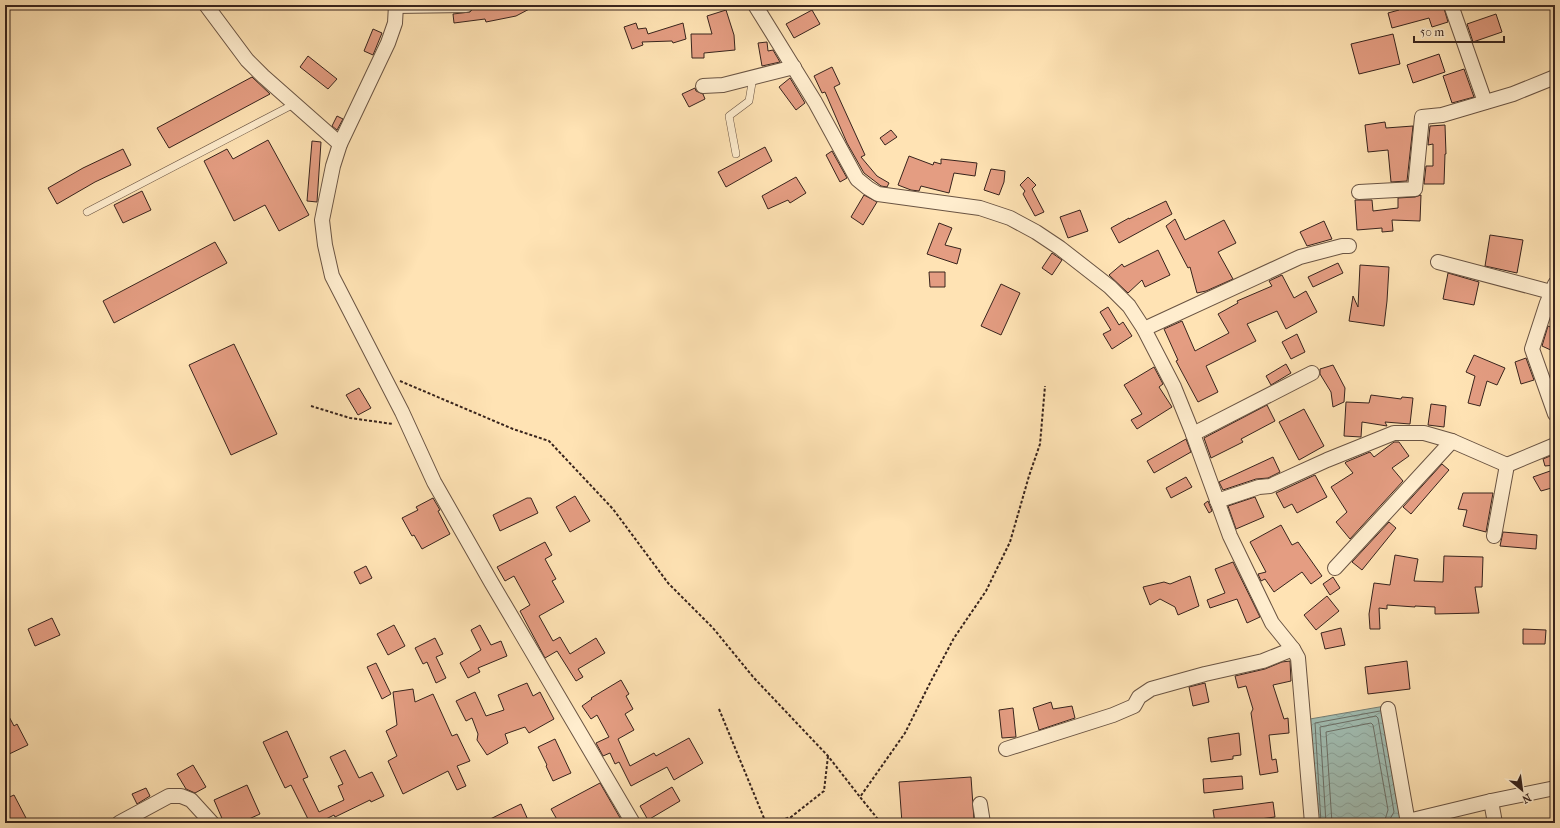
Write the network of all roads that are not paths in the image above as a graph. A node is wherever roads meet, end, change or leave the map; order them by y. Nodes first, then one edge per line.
1 (206, 5) edge
2 (396, 5) edge
3 (466, 5) edge
4 (756, 5) edge
5 (1451, 5) edge
6 (794, 67) junction
7 (753, 77) junction
8 (1555, 77) edge
9 (703, 86) dead end
10 (1485, 102) junction
11 (294, 104) junction
12 (340, 144) junction
13 (736, 154) dead end
14 (1359, 192) dead end
15 (87, 212) dead end
16 (1349, 246) dead end
17 (1438, 262) dead end
18 (1552, 296) edge
19 (1144, 329) junction
20 (1312, 373) dead end
21 (1555, 414) edge
22 (1193, 434) junction
23 (1452, 441) junction
24 (1555, 444) edge
25 (1507, 465) junction
26 (1217, 500) junction
27 (1494, 536) dead end
28 (1336, 568) dead end
29 (1294, 650) junction
30 (1388, 709) dead end
31 (1006, 749) dead end
32 (1555, 788) edge
33 (1491, 801) junction
34 (980, 804) dead end
35 (1408, 822) edge
36 (119, 823) edge
37 (212, 823) edge
38 (633, 823) edge
39 (983, 823) edge
40 (1312, 823) edge
41 (1495, 823) edge

1 - 11 street
2 - 3 street
2 - 12 street
4 - 6 street
5 - 10 street
6 - 7 street
6 - 19 street
7 - 9 street
7 - 13 lane
8 - 10 street
10 - 14 street
11 - 12 street
11 - 15 lane
12 - 38 street
16 - 19 street
17 - 18 street
18 - 21 street
19 - 22 street
20 - 22 street
22 - 26 street
23 - 25 street
23 - 26 street
23 - 28 street
24 - 25 street
25 - 27 street
26 - 29 street
29 - 31 street
29 - 40 street
30 - 35 street
32 - 33 street
33 - 35 street
33 - 41 street
34 - 39 street
36 - 37 street

